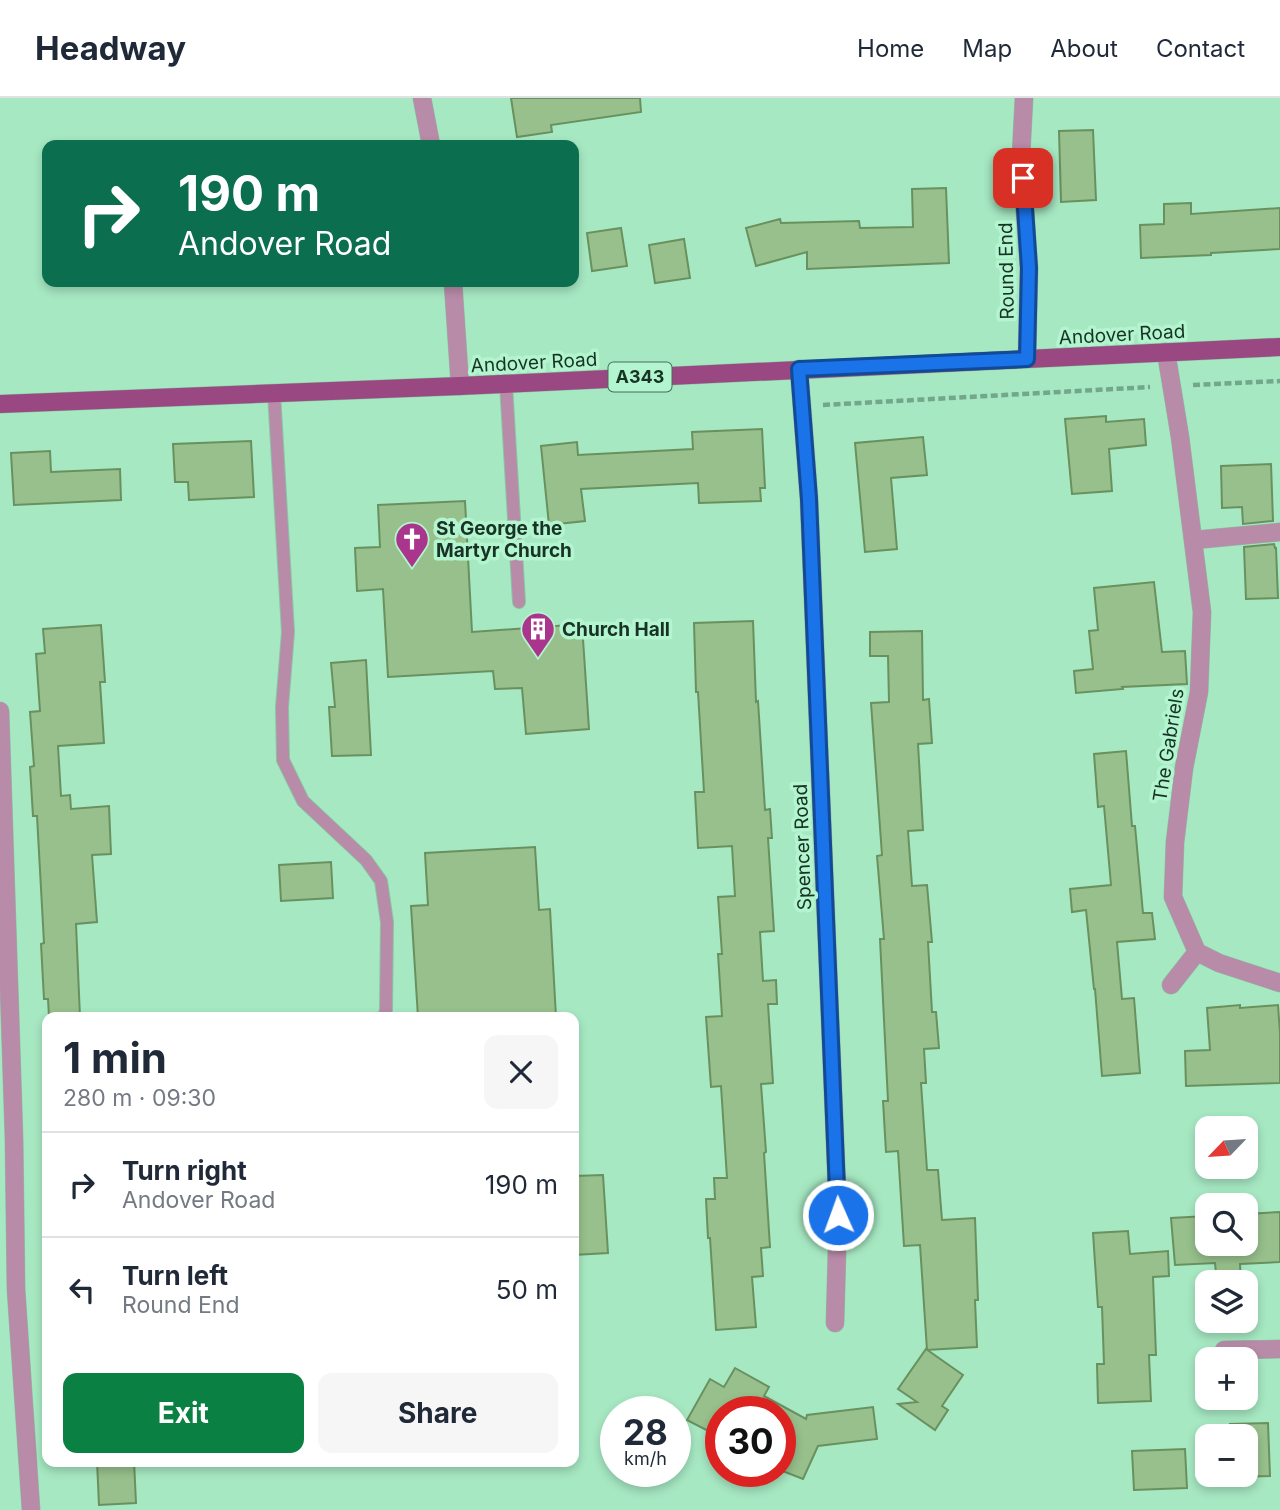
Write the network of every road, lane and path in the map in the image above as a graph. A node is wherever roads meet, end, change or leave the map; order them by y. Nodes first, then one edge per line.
1 (422, 98) edge
2 (1024, 98) edge
3 (430, 140) edge
4 (453, 287) edge
5 (1280, 347) edge
6 (1166, 352) junction
7 (1027, 359) junction
8 (799, 369) junction
9 (1280, 380) edge
10 (506, 384) junction
11 (460, 386) junction
12 (1171, 386) junction
13 (274, 393) junction
14 (0, 404) edge
15 (801, 406) junction
16 (1280, 532) edge
17 (1194, 540) junction
18 (519, 601) dead end
19 (0, 711) edge
20 (1197, 952) junction
21 (1280, 983) edge
22 (1171, 985) dead end
23 (385, 1012) edge
24 (8, 1289) edge
25 (835, 1323) dead end
26 (1258, 1349) edge
27 (1280, 1349) edge
28 (31, 1510) edge

1 - 3 street
2 - 7 street, Round End
4 - 11 street
5 - 6 main road, Andover Road / A343
6 - 7 main road, Andover Road / A343
6 - 12 street, The Gabriels
7 - 8 main road, Andover Road / A343
8 - 10 main road, Andover Road / A343
8 - 15 street, Spencer Road
9 - 12 path
10 - 11 main road, Andover Road / A343
10 - 18 lane
11 - 13 main road, Andover Road / A343
12 - 15 path
12 - 17 street, The Gabriels
13 - 14 main road, Andover Road / A343
13 - 23 lane
15 - 25 street, Spencer Road
16 - 17 street
17 - 20 street, The Gabriels
19 - 24 street
20 - 21 street
20 - 22 street
24 - 28 street
26 - 27 street

